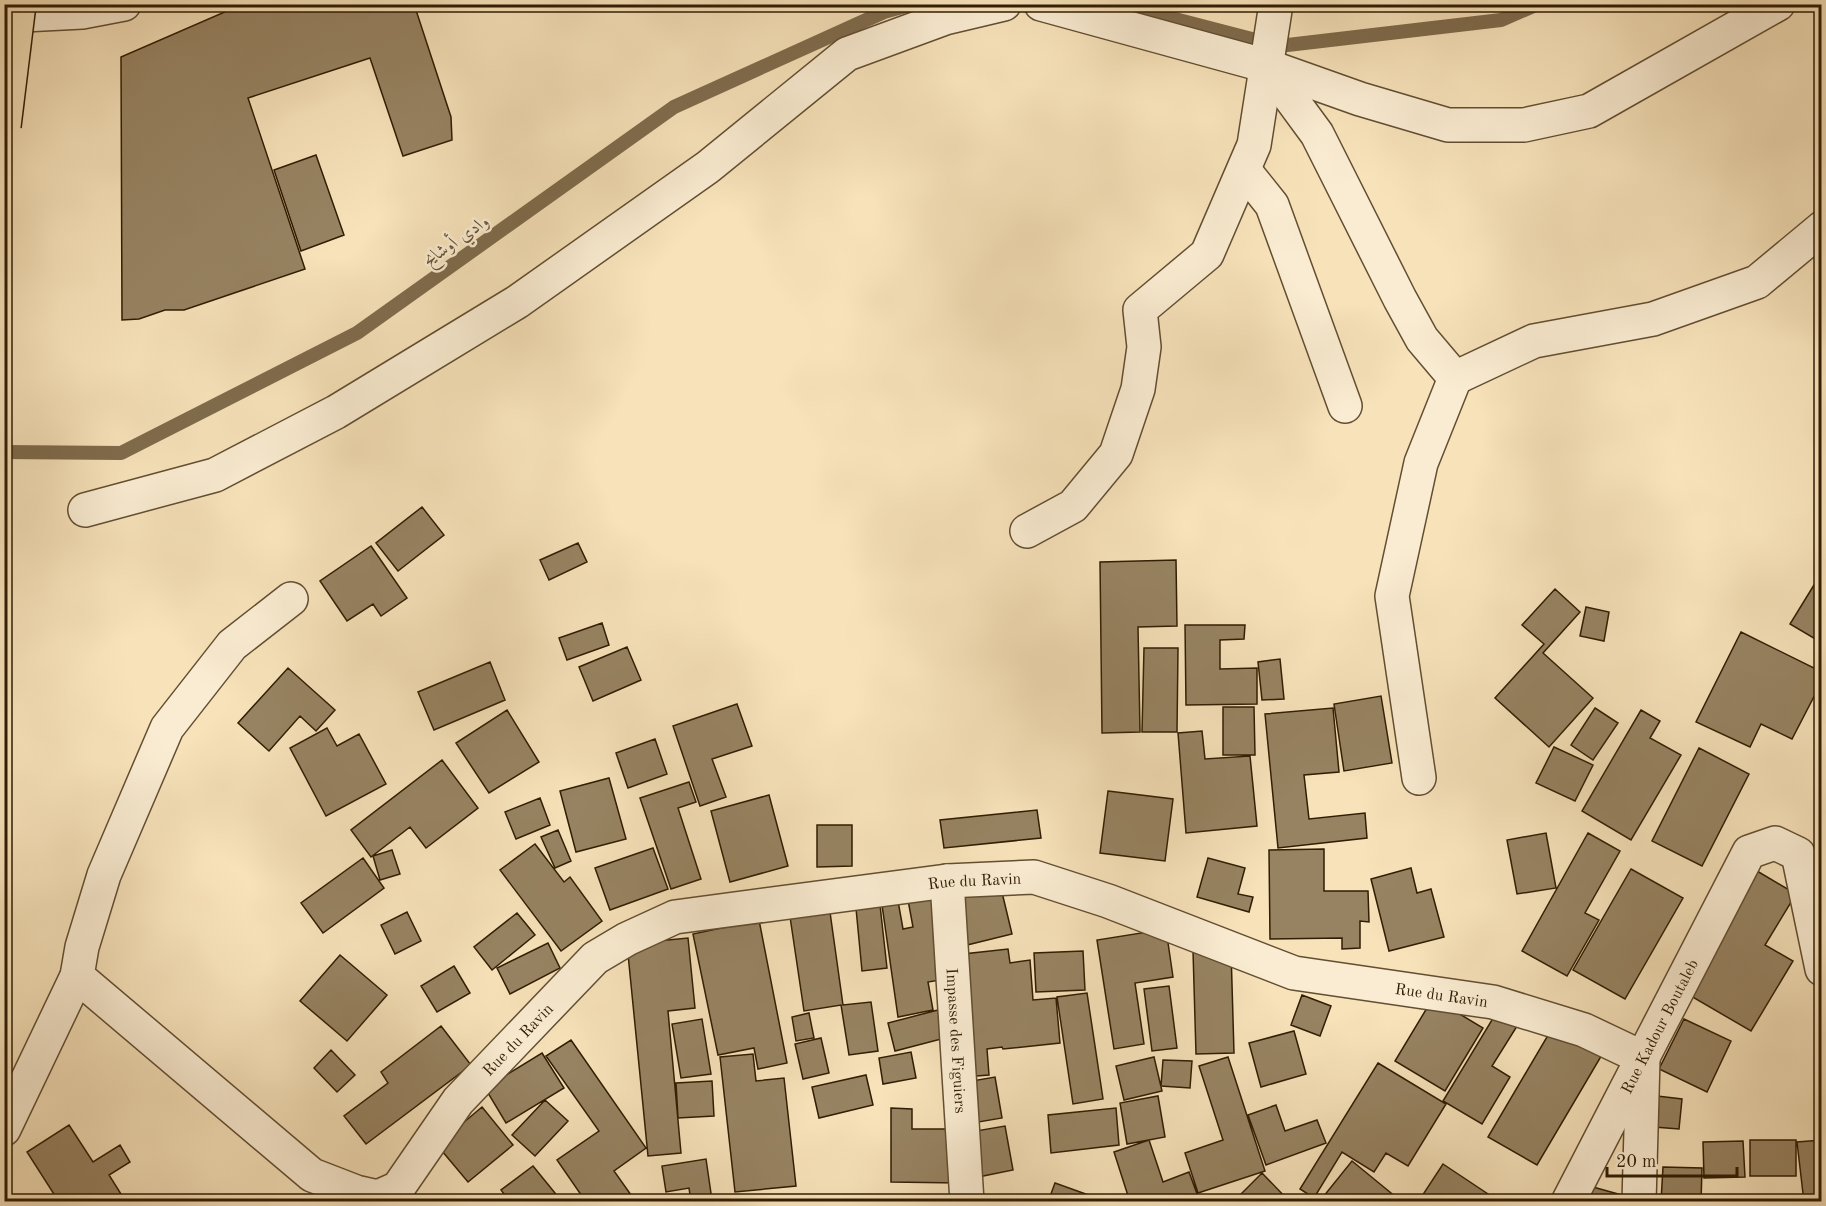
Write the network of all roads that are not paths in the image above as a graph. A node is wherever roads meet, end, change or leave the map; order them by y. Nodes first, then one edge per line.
1 (19, 4) edge
2 (124, 4) edge
3 (1004, 4) edge
4 (1041, 4) edge
5 (1276, 4) edge
6 (1778, 4) edge
7 (4, 16) edge
8 (1267, 66) junction
9 (4, 126) edge
10 (1244, 170) junction
11 (1821, 228) edge
12 (1455, 378) junction
13 (1345, 406) dead end
14 (85, 510) dead end
15 (1027, 531) dead end
16 (291, 599) dead end
17 (1419, 778) dead end
18 (947, 881) junction
19 (1821, 969) edge
20 (77, 976) junction
21 (1643, 1058) junction
22 (4, 1129) edge
23 (967, 1202) edge
24 (1568, 1202) edge
25 (1640, 1202) edge

1 - 9 highway, bridge
2 - 7 street
3 - 14 street
4 - 8 street
5 - 8 street
6 - 8 street
8 - 10 street
8 - 12 street
10 - 13 street
10 - 15 street
11 - 12 street
12 - 17 street
16 - 20 street
18 - 20 street, Rue du Ravin
18 - 21 street, Rue du Ravin
18 - 23 street, Impasse des Figuiers
19 - 21 street, Rue Kadour Boutaleb
20 - 22 street
21 - 24 street, Rue Kadour Boutaleb
21 - 25 street

